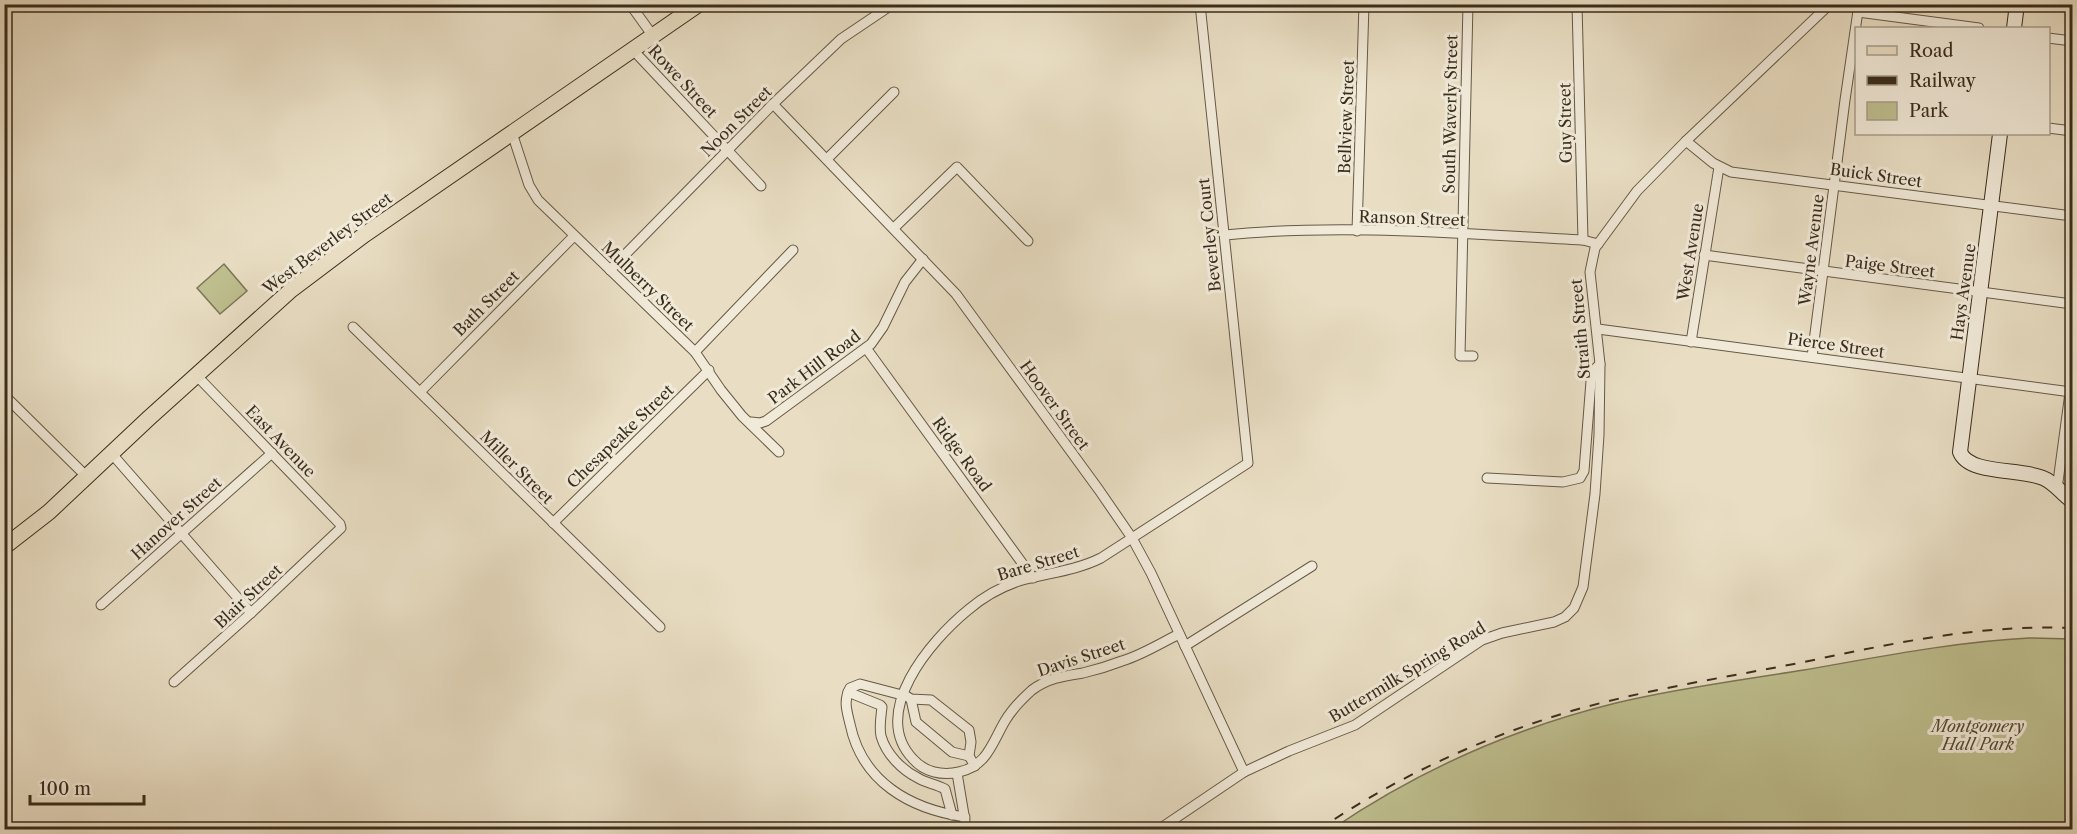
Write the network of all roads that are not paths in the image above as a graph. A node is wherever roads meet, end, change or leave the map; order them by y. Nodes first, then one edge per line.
1 (630, 4) edge
2 (699, 4) edge
3 (893, 4) edge
4 (1200, 4) edge
5 (1364, 4) edge
6 (1468, 4) edge
7 (1577, 4) edge
8 (1830, 4) edge
9 (2017, 4) edge
10 (1859, 8) edge
11 (1856, 27) edge
12 (1973, 27) edge
13 (2014, 27) edge
14 (1855, 34) edge
15 (653, 36) junction
16 (2050, 38) edge
17 (2073, 41) edge
18 (633, 50) junction
19 (894, 92) dead end
20 (1845, 100) junction
21 (1855, 101) edge
22 (773, 104) junction
23 (2050, 128) edge
24 (2073, 131) edge
25 (512, 133) junction
26 (2000, 135) edge
27 (1686, 141) junction
28 (727, 150) junction
29 (827, 159) junction
30 (1719, 167) junction
31 (1834, 185) junction
32 (761, 186) dead end
33 (1991, 206) junction
34 (2073, 216) edge
35 (894, 228) junction
36 (1357, 231) junction
37 (1462, 234) junction
38 (1225, 235) junction
39 (574, 236) junction
40 (1583, 240) junction
41 (1028, 241) dead end
42 (1598, 244) junction
43 (793, 250) dead end
44 (1704, 255) junction
45 (923, 259) junction
46 (610, 270) junction
47 (1823, 272) junction
48 (1980, 293) junction
49 (2073, 304) edge
50 (353, 327) dead end
51 (1598, 330) junction
52 (1691, 342) junction
53 (866, 348) junction
54 (695, 352) junction
55 (1473, 356) dead end
56 (1812, 357) junction
57 (1600, 364) junction
58 (709, 370) junction
59 (196, 375) junction
60 (1968, 378) junction
61 (2073, 378) edge
62 (420, 392) junction
63 (2071, 392) junction
64 (4, 395) edge
65 (751, 422) junction
66 (779, 452) dead end
67 (272, 453) junction
68 (112, 454) junction
69 (1248, 463) joint
70 (87, 477) junction
71 (1487, 478) dead end
72 (2057, 489) junction
73 (2073, 501) edge
74 (553, 523) junction
75 (341, 530) joint
76 (182, 534) junction
77 (1132, 538) junction
78 (4, 547) edge
79 (1312, 566) dead end
80 (1033, 578) junction
81 (1578, 602) joint
82 (101, 605) dead end
83 (251, 613) junction
84 (660, 627) dead end
85 (1179, 634) junction
86 (1185, 646) junction
87 (174, 682) dead end
88 (848, 692) junction
89 (905, 696) junction
90 (969, 756) junction
91 (975, 766) junction
92 (1244, 772) junction
93 (957, 773) junction
94 (952, 815) junction
95 (1158, 830) edge

1 - 15 street
2 - 15 main road, West Beverley Street
3 - 22 street, Noon Street
4 - 38 street, Beverley Court
5 - 36 street, Bellview Street
6 - 37 street, South Waverly Street
7 - 40 street, Guy Street
8 - 27 street, Straith Street
9 - 13 street
10 - 11 street, Wayne Avenue
10 - 12 street
14 - 20 street, Wayne Avenue
15 - 18 main road, West Beverley Street
16 - 17 street
18 - 25 main road, West Beverley Street
18 - 28 street, Rowe Street
19 - 29 street
20 - 21 street
20 - 31 street, Wayne Avenue
22 - 28 street, Noon Street
22 - 29 street, Hoover Street
23 - 24 street
25 - 39 street, Mulberry Street
25 - 59 main road, West Beverley Street
26 - 33 street, Hays Avenue
27 - 30 street, Buick Street
27 - 42 street, Straith Street
28 - 32 street, Rowe Street
28 - 46 street, Noon Street
29 - 35 street, Hoover Street
30 - 31 street, Buick Street
30 - 44 street, West Avenue
31 - 33 street, Buick Street
31 - 47 street, Wayne Avenue
33 - 34 street, Buick Street
33 - 48 street, Hays Avenue
35 - 41 street
35 - 45 street, Hoover Street
36 - 37 street, Ranson Street
36 - 38 street, Ranson Street
37 - 40 street, Ranson Street
37 - 55 street, South Waverly Street
38 - 69 street, Beverley Court
39 - 46 street, Mulberry Street
39 - 62 street, Bath Street
40 - 42 street, Ranson Street
42 - 51 street, Straith Street
43 - 54 street
44 - 47 street, Paige Street
44 - 52 street, West Avenue
45 - 53 street, Park Hill Road
45 - 77 street, Hoover Street
46 - 54 street, Mulberry Street
47 - 48 street, Paige Street
47 - 56 street, Wayne Avenue
48 - 49 street, Paige Street
48 - 60 street, Hays Avenue
50 - 62 street, Miller Street
51 - 52 street, Pierce Street
51 - 57 street, Straith Street
52 - 56 street, Pierce Street
53 - 65 street, Park Hill Road
53 - 80 street, Ridge Road
54 - 58 street, Mulberry Street
56 - 60 street, Pierce Street
57 - 71 street
57 - 81 street, Straith Street
58 - 65 street, Mulberry Street
58 - 74 street, Chesapeake Street
59 - 67 street, East Avenue
59 - 68 main road, West Beverley Street
60 - 63 street, Pierce Street
60 - 72 street, Hays Avenue
61 - 63 street
62 - 74 street, Miller Street
63 - 72 street
64 - 70 street
65 - 66 street, Mulberry Street
67 - 75 street, East Avenue
67 - 76 street, Hanover Street
68 - 70 main road, West Beverley Street
68 - 76 street
69 - 77 street, Bare Street
70 - 78 main road, West Beverley Street
72 - 73 street
74 - 84 street, Miller Street
75 - 83 street, Blair Street
76 - 82 street, Hanover Street
76 - 83 street
77 - 80 street, Bare Street
77 - 85 street, Hoover Street
79 - 86 street
80 - 89 street, Bare Street
81 - 92 street, Buttermilk Spring Road
83 - 87 street, Blair Street
85 - 86 street, Hoover Street
85 - 91 street, Davis Street
86 - 92 street, Hoover Street
88 - 89 street
88 - 94 street
88 - 94 street
89 - 90 street
89 - 90 street
89 - 93 street, Bare Street
90 - 91 street
91 - 93 street, Davis Street
92 - 95 street, Buttermilk Spring Road
93 - 94 street

